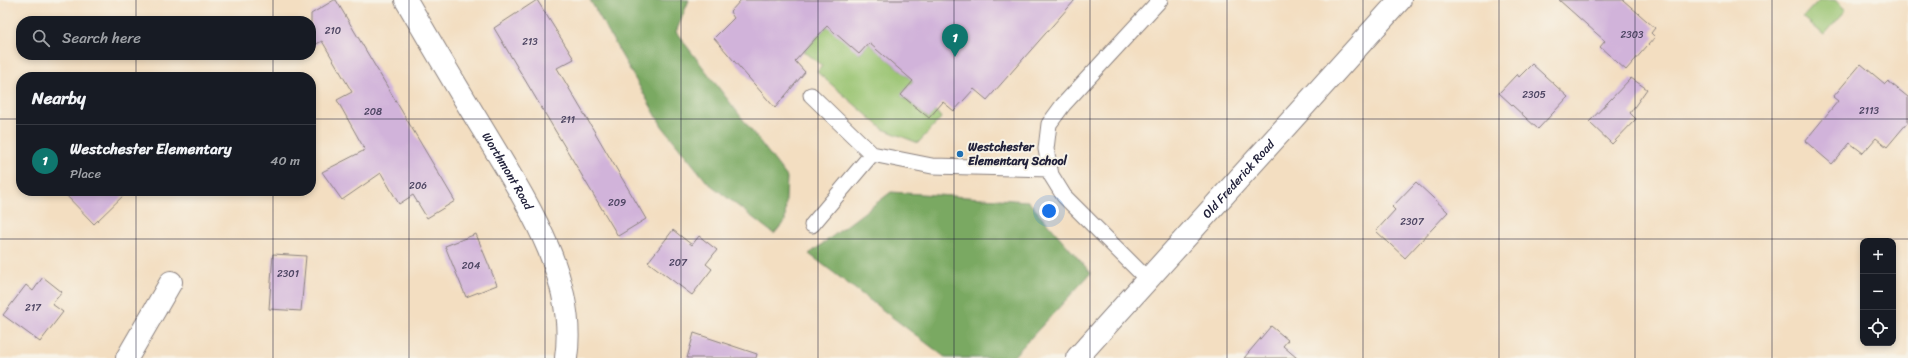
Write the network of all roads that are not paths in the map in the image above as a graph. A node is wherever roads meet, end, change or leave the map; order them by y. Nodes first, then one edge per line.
1 (406, 0) edge
2 (1160, 0) edge
3 (1400, 0) edge
4 (811, 95) dead end
5 (872, 154) junction
6 (1050, 169) junction
7 (812, 224) dead end
8 (1147, 279) junction
9 (172, 282) dead end
10 (127, 358) edge
11 (566, 358) edge
12 (1077, 358) edge

1 - 11 street, Worthmont Road
2 - 6 lane
3 - 8 street, Old Frederick Road
4 - 5 lane
5 - 6 lane
5 - 7 lane
6 - 8 lane
8 - 12 street, Old Frederick Road
9 - 10 street

